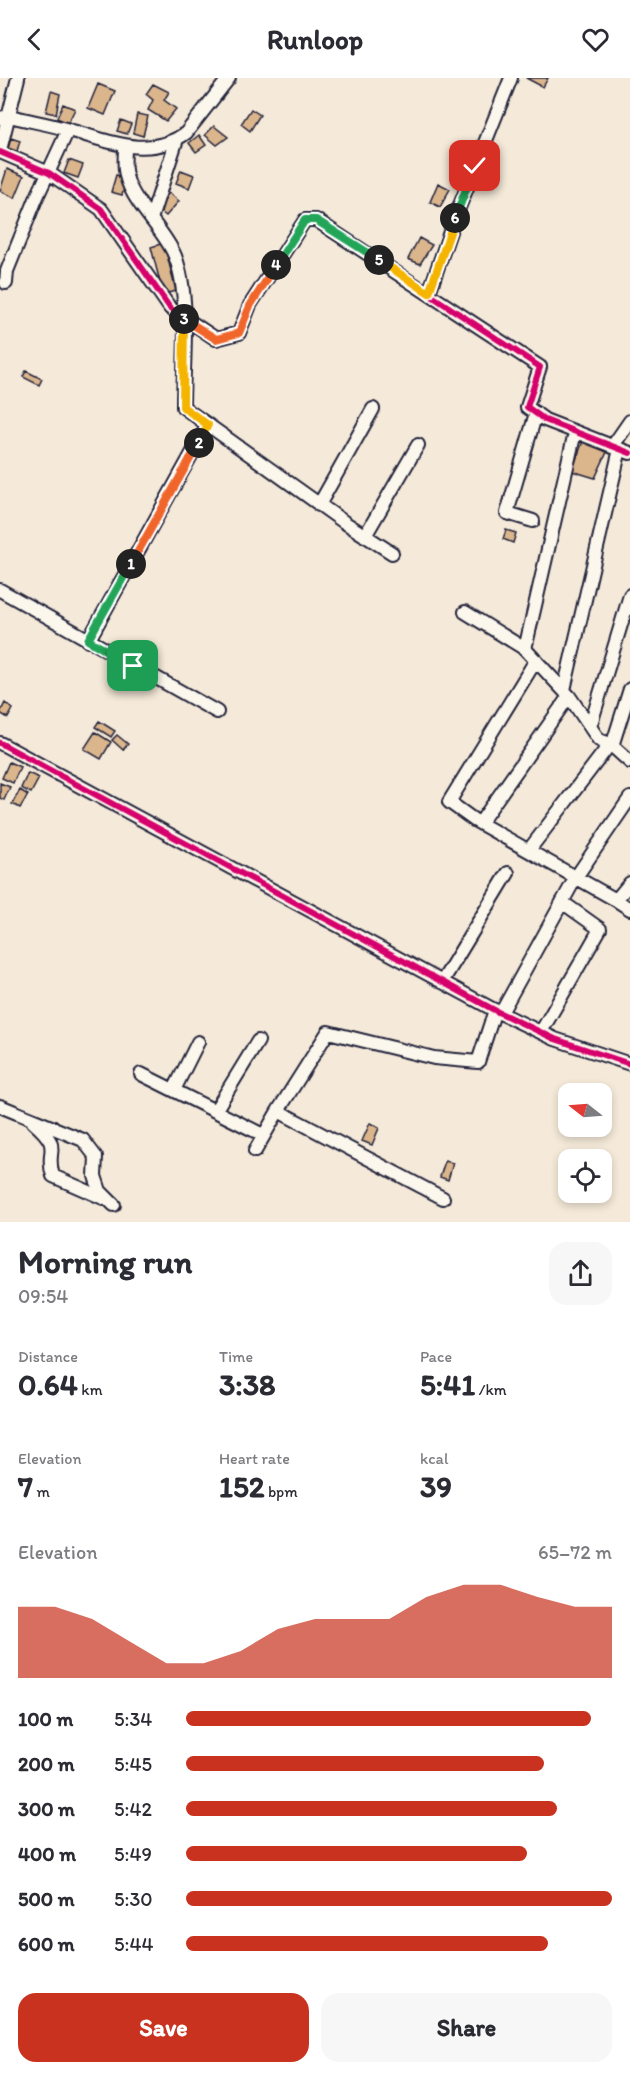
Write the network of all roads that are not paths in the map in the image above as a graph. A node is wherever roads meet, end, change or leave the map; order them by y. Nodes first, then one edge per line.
1 (18, 78) edge
2 (229, 78) edge
3 (511, 78) edge
4 (5, 117) edge
5 (68, 130) junction
6 (177, 139) junction
7 (125, 147) junction
8 (0, 151) edge
9 (49, 173) junction
10 (151, 219) junction
11 (6, 283) dead end
12 (429, 293) junction
13 (183, 319) junction
14 (373, 409) dead end
15 (536, 413) junction
16 (630, 421) edge
17 (208, 425) junction
18 (575, 432) junction
19 (418, 446) dead end
20 (621, 450) edge
21 (319, 504) junction
22 (533, 521) dead end
23 (365, 536) junction
24 (392, 553) dead end
25 (0, 590) edge
26 (630, 595) edge
27 (465, 612) dead end
28 (88, 640) junction
29 (525, 649) junction
30 (536, 660) junction
31 (630, 689) edge
32 (567, 693) junction
33 (217, 712) dead end
34 (590, 728) junction
35 (0, 743) edge
36 (611, 745) junction
37 (630, 762) edge
38 (630, 798) edge
39 (480, 824) junction
40 (529, 850) junction
41 (508, 873) dead end
42 (576, 878) junction
43 (630, 883) edge
44 (616, 900) junction
45 (562, 902) junction
46 (630, 909) edge
47 (442, 982) junction
48 (498, 1012) junction
49 (541, 1032) junction
50 (258, 1041) dead end
51 (198, 1042) dead end
52 (630, 1064) edge
53 (141, 1074) dead end
54 (174, 1090) junction
55 (0, 1106) edge
56 (215, 1111) junction
57 (278, 1111) junction
58 (26, 1115) junction
59 (263, 1135) junction
60 (255, 1151) dead end
61 (443, 1198) dead end

1 - 4 street
2 - 6 street
3 - 12 street
4 - 5 street
4 - 8 street
5 - 7 street
5 - 9 street
6 - 7 street
6 - 10 street
7 - 10 street
8 - 9 street
9 - 11 street
9 - 13 street
10 - 13 street
12 - 13 street
12 - 15 street
13 - 17 street
14 - 21 street
15 - 18 street
15 - 22 street
16 - 20 street
17 - 21 street
17 - 28 street
18 - 20 street
18 - 29 street
19 - 23 street
20 - 32 street
21 - 23 street
23 - 24 street
25 - 28 street
26 - 34 street
27 - 29 street
28 - 33 street
29 - 30 street
30 - 32 street
30 - 39 street
31 - 36 street
32 - 34 street
32 - 39 street
34 - 36 street
35 - 47 street
36 - 37 street
36 - 40 street
38 - 42 street
39 - 40 street
40 - 42 street
41 - 47 street
42 - 44 street
42 - 45 street
43 - 44 street
44 - 46 street
45 - 48 street
45 - 49 street
47 - 48 street
48 - 49 street
48 - 57 street
49 - 52 street
50 - 56 street
51 - 54 street
53 - 54 street
54 - 56 street
55 - 58 street
56 - 59 street
57 - 59 street
57 - 61 street
58 - 58 street
59 - 60 street

